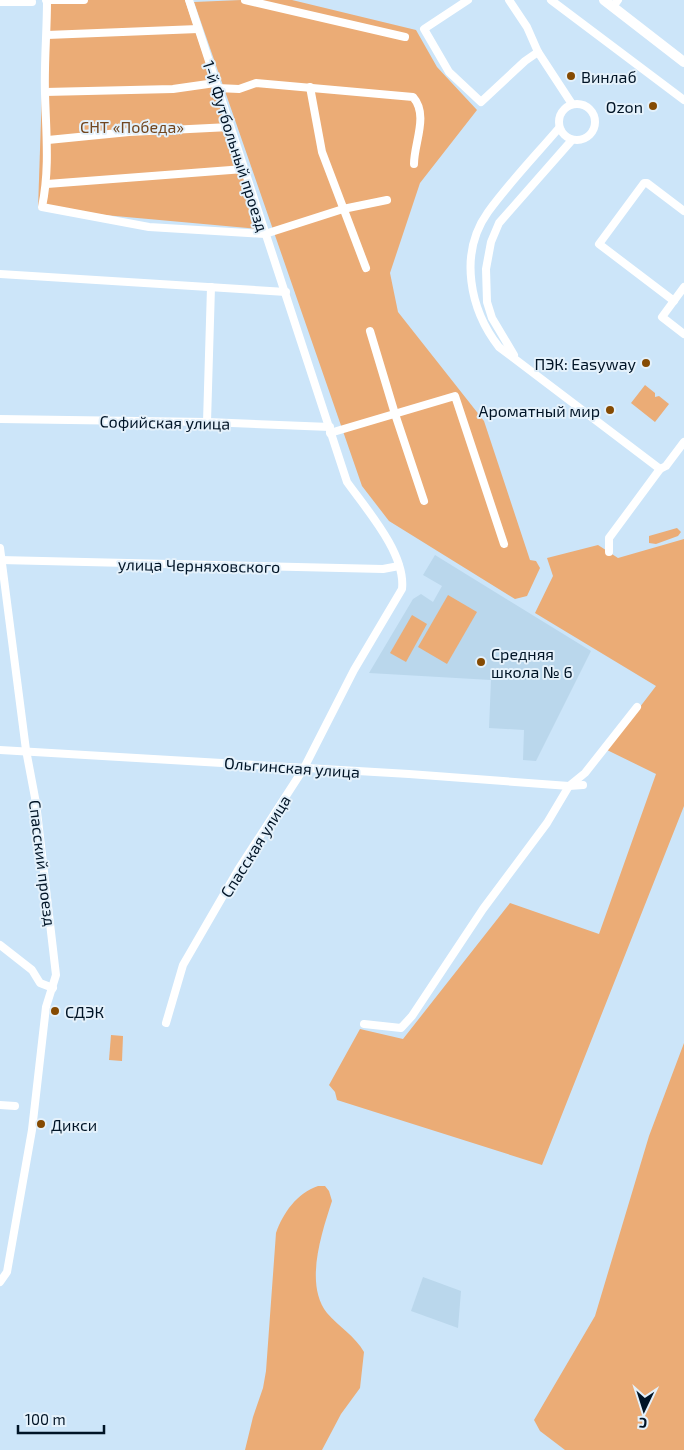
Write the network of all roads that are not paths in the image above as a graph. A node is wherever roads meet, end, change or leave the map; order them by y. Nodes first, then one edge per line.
1 (84, 0) edge
2 (189, 0) edge
3 (246, 0) edge
4 (468, 0) edge
5 (551, 0) edge
6 (604, 0) edge
7 (46, 1) edge
8 (513, 1) edge
9 (0, 2) edge
10 (32, 2) dead end
11 (615, 3) edge
12 (198, 29) junction
13 (47, 35) junction
14 (405, 37) dead end
15 (538, 52) junction
16 (684, 62) edge
17 (216, 86) junction
18 (310, 87) junction
19 (45, 92) junction
20 (684, 100) edge
21 (572, 104) junction
22 (230, 127) junction
23 (559, 128) junction
24 (48, 140) junction
25 (572, 140) junction
26 (414, 164) dead end
27 (244, 169) junction
28 (47, 184) junction
29 (387, 200) dead end
30 (343, 209) junction
31 (684, 211) edge
32 (265, 234) junction
33 (366, 268) dead end
34 (0, 274) edge
35 (211, 287) junction
36 (684, 287) edge
37 (286, 292) junction
38 (674, 301) junction
39 (370, 331) dead end
40 (684, 334) edge
41 (518, 361) junction
42 (394, 414) junction
43 (0, 419) edge
44 (207, 422) junction
45 (330, 430) junction
46 (684, 442) edge
47 (660, 469) junction
48 (424, 501) dead end
49 (504, 544) dead end
50 (0, 548) edge
51 (609, 552) dead end
52 (1, 560) edge
53 (399, 566) junction
54 (637, 707) dead end
55 (0, 750) edge
56 (26, 750) junction
57 (304, 768) junction
58 (583, 785) dead end
59 (569, 786) junction
60 (0, 945) edge
61 (53, 988) junction
62 (166, 1023) dead end
63 (364, 1024) dead end
64 (0, 1105) edge
65 (15, 1106) dead end
66 (0, 1282) edge

1 - 7 street
2 - 12 street, 1-й Футбольный проезд
3 - 14 street
4 - 15 street
5 - 20 street
6 - 11 main road
7 - 13 street
8 - 15 street
9 - 10 street
11 - 16 main road
12 - 13 street
12 - 17 street, 1-й Футбольный проезд
13 - 19 street
15 - 21 street
17 - 18 street
17 - 19 street
17 - 22 street, 1-й Футбольный проезд
18 - 26 street
18 - 30 street
19 - 24 street
21 - 23 street
21 - 25 street
22 - 24 street
22 - 27 street, 1-й Футбольный проезд
23 - 25 street
23 - 41 street
24 - 28 street
25 - 41 street
27 - 28 street
27 - 32 street, 1-й Футбольный проезд
28 - 32 street
29 - 30 street
30 - 32 street
30 - 33 street
31 - 38 street
32 - 37 street, 1-й Футбольный проезд
34 - 35 street
35 - 37 street
35 - 44 street
36 - 38 street
37 - 45 street, 1-й Футбольный проезд
38 - 40 street
39 - 42 street
41 - 47 street
42 - 45 street, Софийская улица
42 - 48 street
42 - 49 street, Софийская улица
43 - 44 street, Софийская улица
44 - 45 street, Софийская улица
45 - 53 street, 1-й Футбольный проезд
46 - 47 street
47 - 51 street
50 - 52 street, Спасский проезд
52 - 53 street, улица Черняховского
52 - 56 street, Спасский проезд
53 - 57 street, Спасская улица
54 - 59 street
55 - 56 street, Ольгинская улица
56 - 57 street, Ольгинская улица
56 - 61 street, Спасский проезд
57 - 59 street, Ольгинская улица
57 - 62 street, Спасская улица
58 - 59 street, Ольгинская улица
59 - 63 street
60 - 61 street
61 - 66 street, Спасский проезд
64 - 65 street

